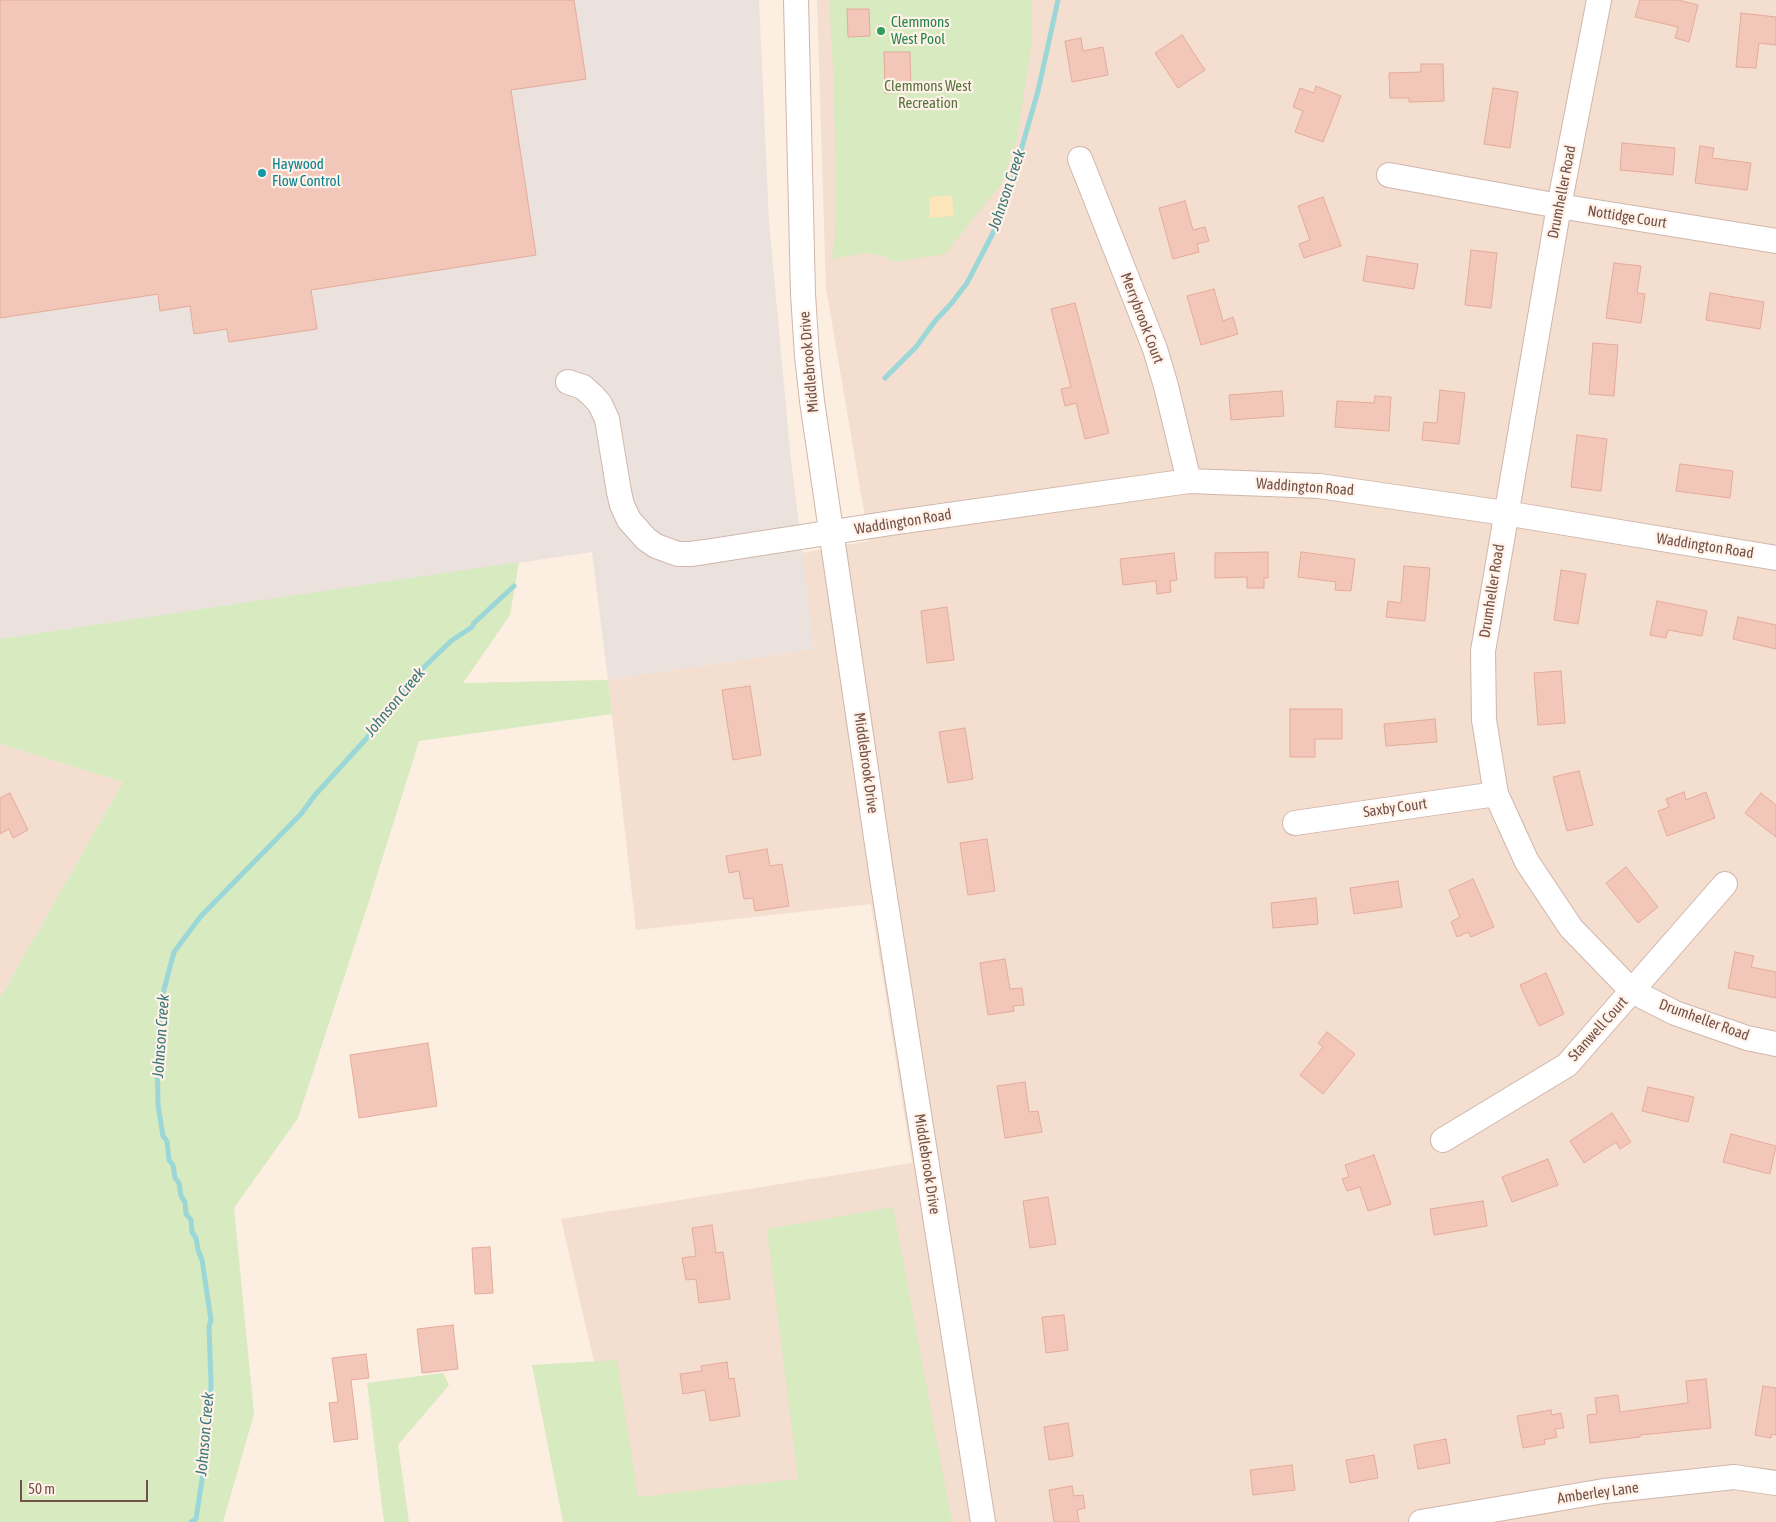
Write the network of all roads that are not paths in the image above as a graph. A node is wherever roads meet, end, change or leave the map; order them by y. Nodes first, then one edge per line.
1 (796, 0) edge
2 (1599, 0) edge
3 (1080, 160) dead end
4 (1389, 175) dead end
5 (1559, 206) junction
6 (1776, 241) edge
7 (568, 382) dead end
8 (1189, 481) junction
9 (1505, 513) junction
10 (832, 533) junction
11 (1776, 558) edge
12 (1496, 794) junction
13 (1294, 823) dead end
14 (1725, 884) dead end
15 (1632, 991) junction
16 (1776, 1044) edge
17 (1443, 1140) dead end
18 (1776, 1483) edge
19 (983, 1522) edge
20 (1421, 1522) edge

1 - 10 street, Middlebrook Drive
2 - 5 street, Drumheller Road
3 - 8 street, Merrybrook Court
4 - 5 street, Nottidge Court
5 - 6 street, Nottidge Court
5 - 9 street, Drumheller Road
7 - 10 street, Waddington Road
8 - 9 street, Waddington Road
8 - 10 street, Waddington Road
9 - 11 street, Waddington Road
9 - 12 street, Drumheller Road
10 - 19 street, Middlebrook Drive
12 - 13 street, Saxby Court
12 - 15 street, Drumheller Road
14 - 15 street, Stanwell Court
15 - 16 street, Drumheller Road
15 - 17 street, Stanwell Court
18 - 20 street, Amberley Lane

